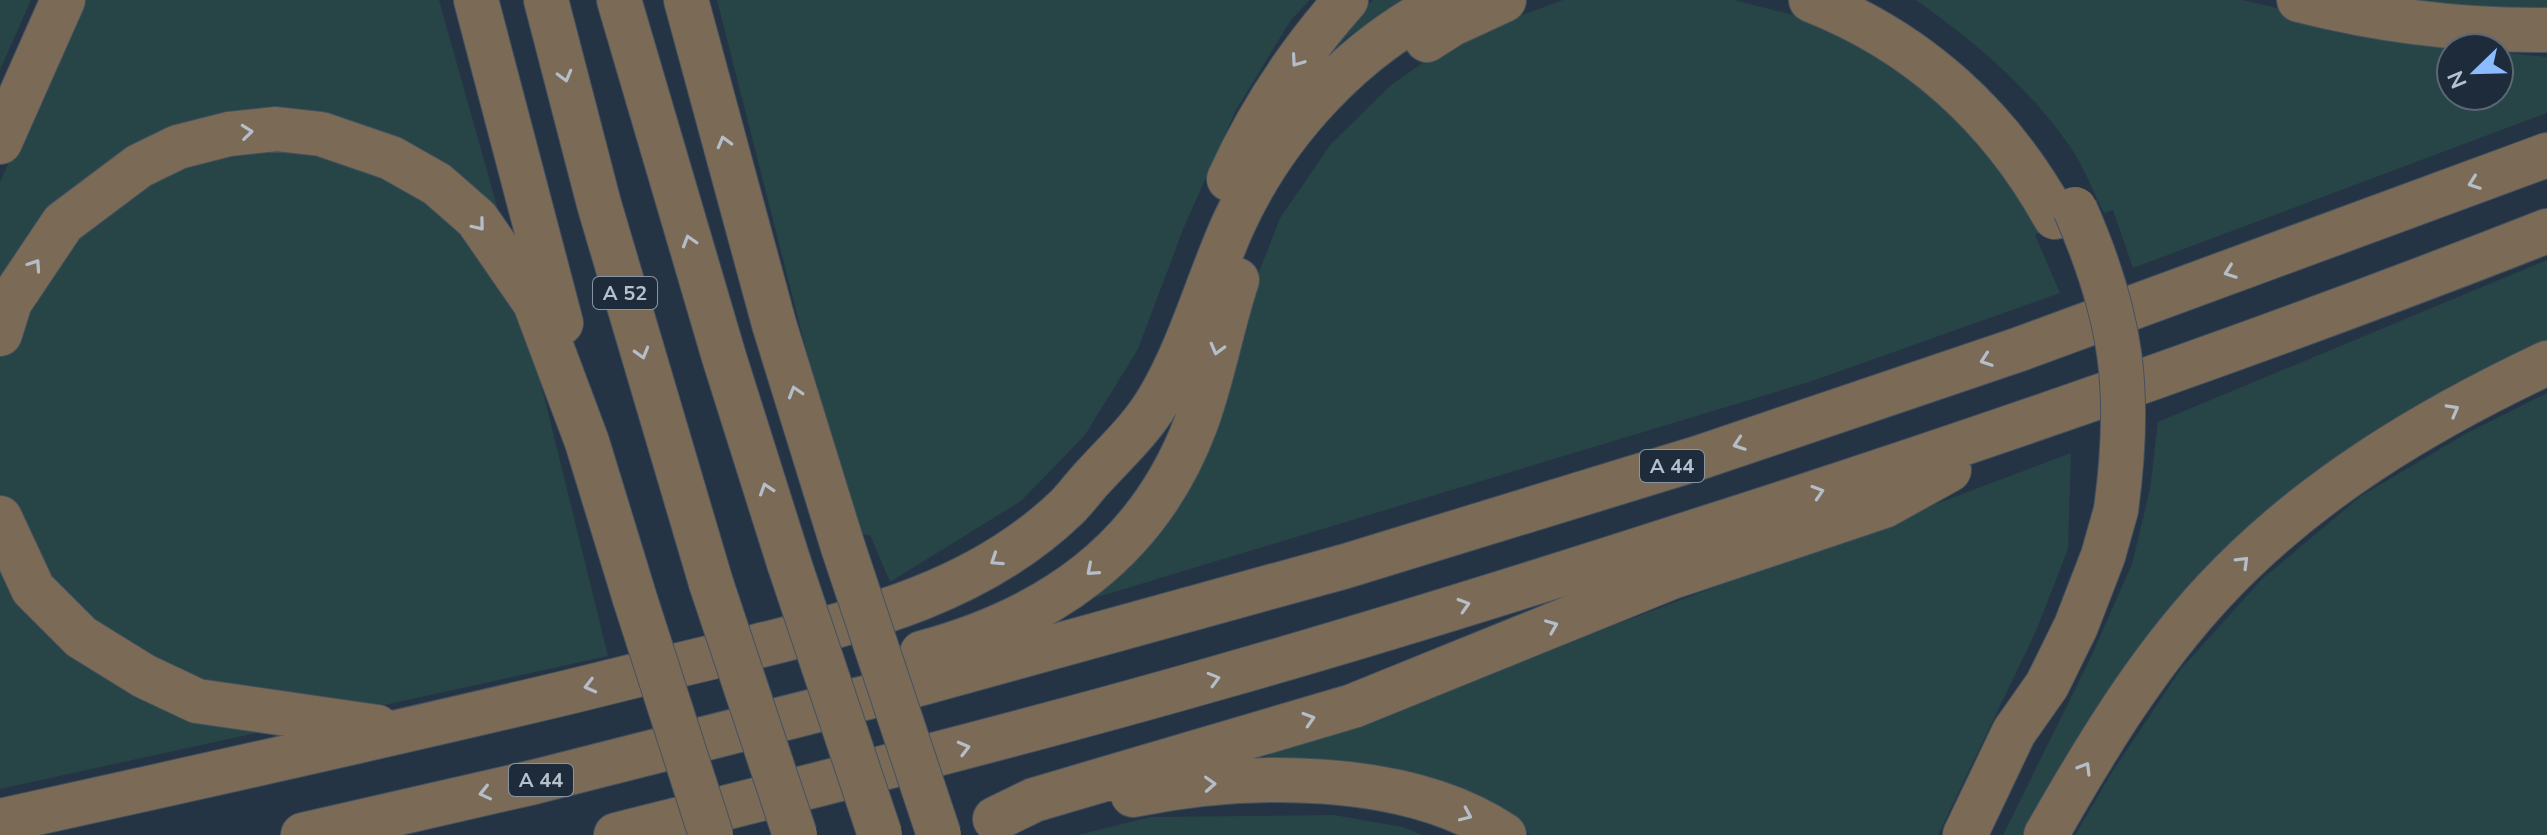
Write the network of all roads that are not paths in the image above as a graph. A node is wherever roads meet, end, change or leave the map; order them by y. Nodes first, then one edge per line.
1 (63, 0) edge
2 (476, 0) edge
3 (546, 0) edge
4 (619, 0) edge
5 (686, 0) edge
6 (1346, 0) edge
7 (1449, 0) edge
8 (1504, 0) edge
9 (1811, 0) edge
10 (1868, 0) edge
11 (2299, 0) edge
12 (2547, 30) edge
13 (0, 142) edge
14 (2547, 155) edge
15 (2065, 213) junction
16 (2547, 231) edge
17 (0, 334) edge
18 (2547, 363) edge
19 (2043, 418) junction
20 (587, 442) junction
21 (1097, 472) junction
22 (0, 518) edge
23 (778, 719) junction
24 (403, 731) junction
25 (995, 819) junction
26 (0, 821) edge
27 (303, 835) edge
28 (616, 835) edge
29 (711, 835) edge
30 (795, 835) edge
31 (880, 835) edge
32 (932, 835) edge
33 (939, 835) edge
34 (1504, 835) edge
35 (1965, 835) edge
36 (2046, 835) edge

1 - 13 highway
2 - 20 highway
3 -> 30 highway, A 52, bridge
31 -> 4 highway, bridge
33 -> 5 highway, bridge
6 -> 21 highway
7 - 21 highway
8 -> 23 highway
9 - 15 highway
10 - 15 highway
11 - 12 highway
14 -> 23 highway, A 44
15 - 35 highway
16 - 19 highway
17 -> 20 highway
36 -> 18 highway
25 -> 19 highway
28 -> 19 highway
20 - 29 highway, bridge
21 -> 24 highway
22 - 24 highway
23 -> 27 highway, A 44
24 - 26 highway
25 - 32 highway
25 -> 34 highway

